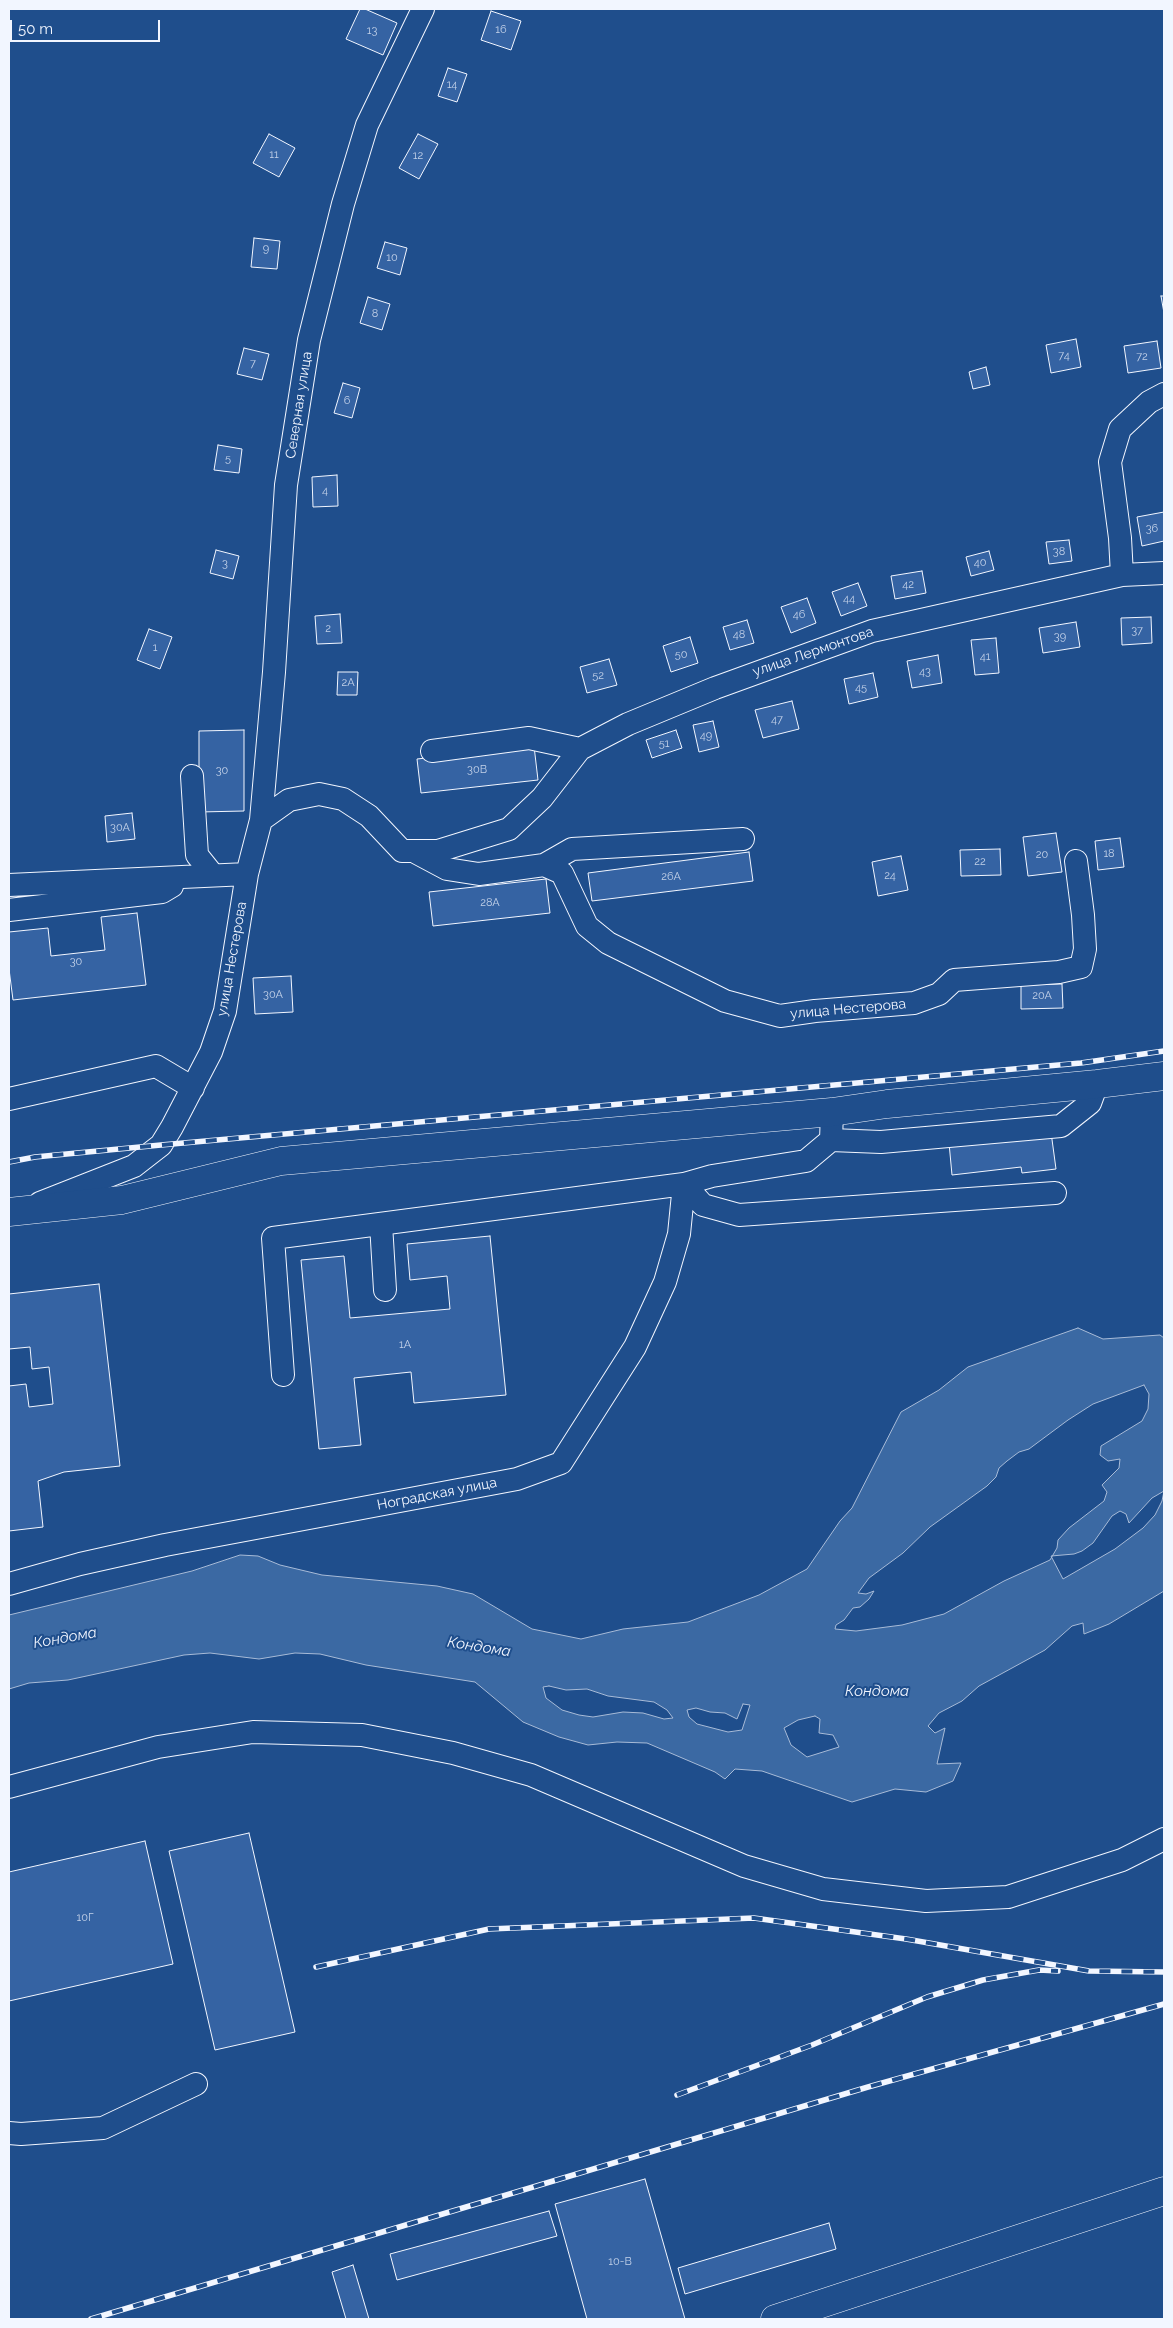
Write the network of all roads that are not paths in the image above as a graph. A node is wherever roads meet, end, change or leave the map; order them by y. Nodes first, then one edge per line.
1 (423, 9) edge
2 (1164, 394) edge
3 (1164, 573) edge
4 (1122, 575) junction
5 (580, 749) junction
6 (432, 751) dead end
7 (192, 776) dead end
8 (261, 820) junction
9 (743, 839) dead end
10 (414, 851) junction
11 (1076, 861) dead end
12 (544, 866) junction
13 (246, 874) junction
14 (213, 875) junction
15 (190, 876) junction
16 (9, 885) edge
17 (9, 910) edge
18 (1164, 1076) edge
19 (1097, 1084) junction
20 (193, 1088) junction
21 (9, 1099) edge
22 (832, 1112) junction
23 (831, 1140) junction
24 (684, 1184) junction
25 (1055, 1193) dead end
26 (15, 1211) edge
27 (381, 1224) junction
28 (385, 1290) dead end
29 (283, 1375) dead end
30 (9, 1584) edge
31 (9, 1787) edge
32 (1164, 1839) edge
33 (196, 2084) dead end
34 (9, 2133) edge
35 (1164, 2191) edge
36 (775, 2319) edge

1 - 8 street, Северная улица
2 - 4 street
3 - 4 street, улица Лермонтова
4 - 5 street, улица Лермонтова
5 - 6 street
5 - 10 street, улица Лермонтова
7 - 14 street
8 - 10 street
8 - 13 street, улица Нестерова
9 - 12 street
10 - 12 street
11 - 12 street, улица Нестерова
13 - 14 street
13 - 20 street, улица Нестерова
14 - 15 street
15 - 16 street
15 - 17 street
18 - 19 main road
19 - 22 main road
19 - 23 street
20 - 21 street
20 - 26 street, улица Нестерова
22 - 23 street
22 - 26 main road
23 - 24 street
24 - 25 street
24 - 27 street
24 - 30 street, Ноградская улица
27 - 28 street
27 - 29 street
31 - 32 street
33 - 34 street
35 - 36 main road

